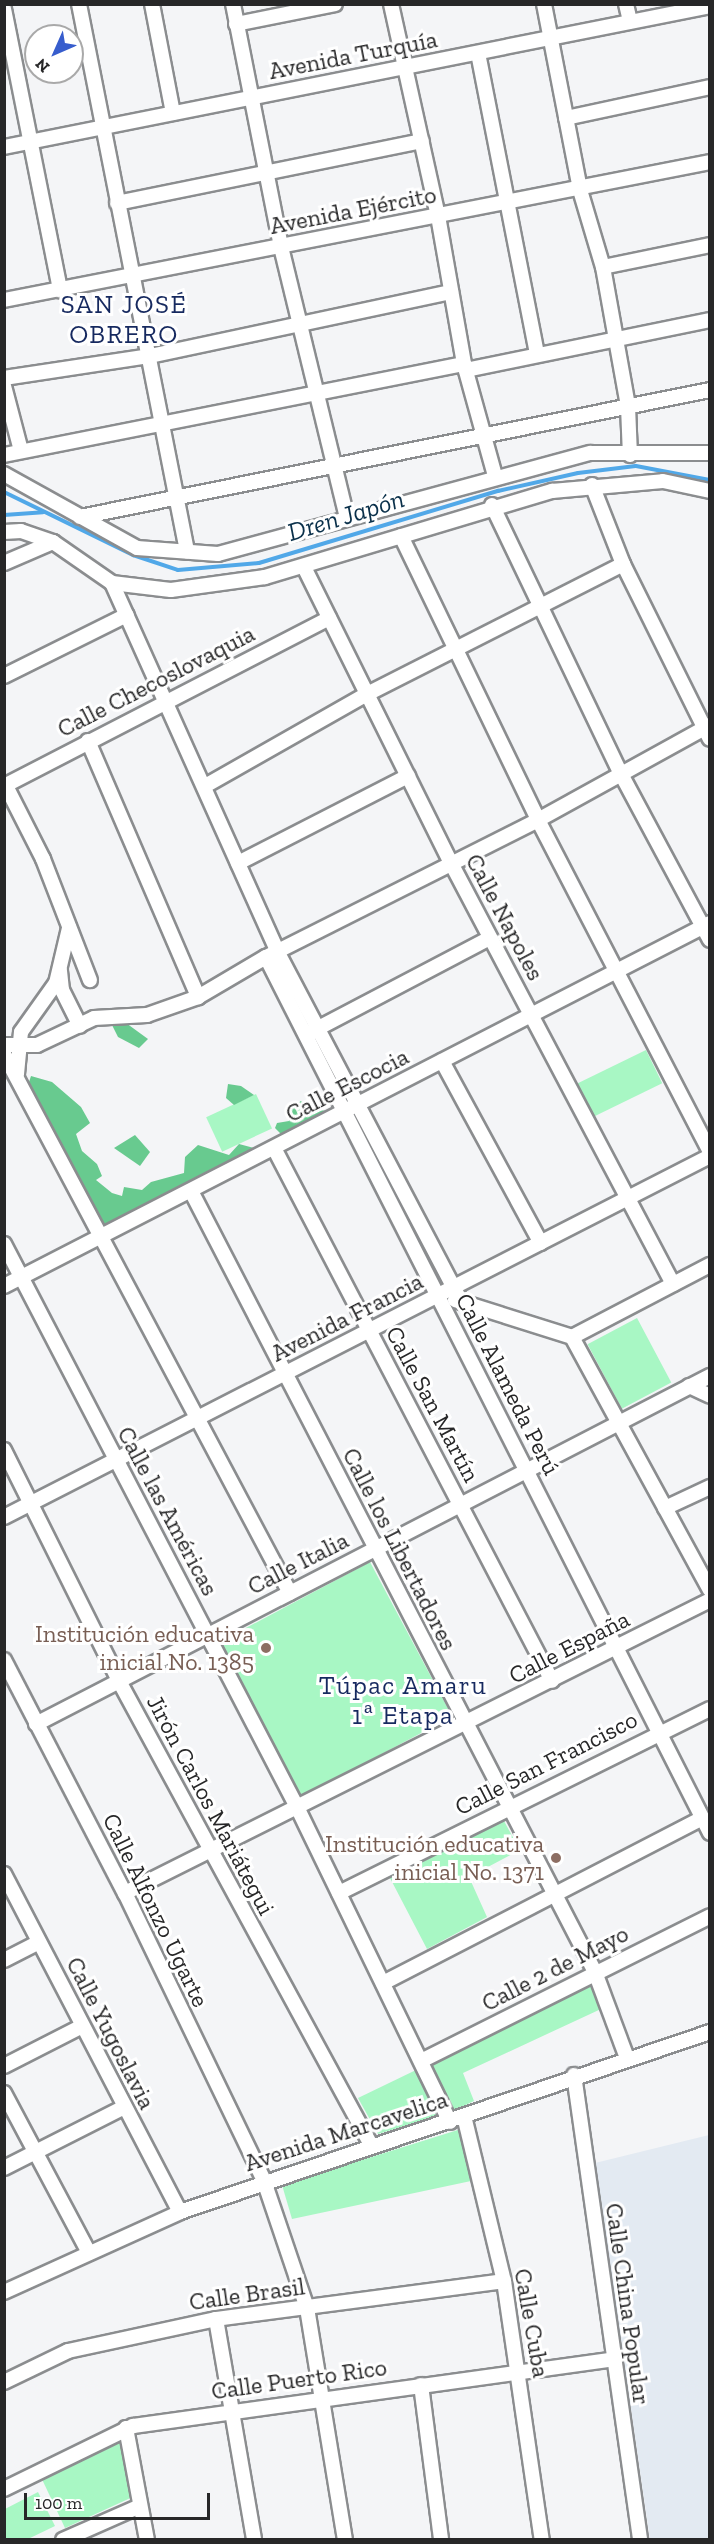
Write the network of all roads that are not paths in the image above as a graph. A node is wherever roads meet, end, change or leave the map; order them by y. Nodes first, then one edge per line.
1 (79, 4) edge
2 (152, 4) edge
3 (233, 4) edge
4 (335, 4) edge
5 (390, 4) edge
6 (544, 4) edge
7 (627, 4) edge
8 (703, 6) edge
9 (4, 9) edge
10 (630, 22) junction
11 (236, 24) junction
12 (551, 37) junction
13 (478, 53) junction
14 (405, 67) junction
15 (710, 87) edge
16 (253, 98) junction
17 (173, 114) junction
18 (566, 118) junction
19 (102, 128) junction
20 (422, 141) junction
21 (31, 142) junction
22 (4, 147) edge
23 (710, 162) edge
24 (266, 173) junction
25 (580, 190) junction
26 (117, 203) junction
27 (510, 203) junction
28 (438, 216) junction
29 (710, 245) edge
30 (281, 247) junction
31 (603, 267) junction
32 (132, 276) junction
33 (60, 290) junction
34 (451, 292) junction
35 (4, 300) edge
36 (710, 320) edge
37 (299, 324) junction
38 (616, 339) junction
39 (537, 354) junction
40 (150, 356) junction
41 (465, 367) junction
42 (4, 378) edge
43 (4, 386) edge
44 (710, 390) edge
45 (318, 394) junction
46 (628, 406) junction
47 (165, 422) junction
48 (484, 435) junction
49 (21, 451) junction
50 (710, 453) edge
51 (630, 454) junction
52 (4, 455) edge
53 (331, 467) junction
54 (4, 474) edge
55 (495, 476) junction
56 (592, 485) junction
57 (704, 489) edge
58 (177, 494) junction
59 (710, 500) edge
60 (492, 505) junction
61 (80, 517) junction
62 (347, 518) junction
63 (4, 532) edge
64 (401, 536) junction
65 (52, 542) junction
66 (187, 551) junction
67 (4, 563) edge
68 (623, 564) junction
69 (304, 567) junction
70 (112, 583) junction
71 (540, 605) junction
72 (127, 615) junction
73 (329, 618) junction
74 (455, 648) junction
75 (4, 676) edge
76 (367, 694) junction
77 (166, 699) junction
78 (708, 730) edge
79 (88, 741) junction
80 (621, 774) junction
81 (408, 777) junction
82 (5, 786) edge
83 (205, 786) junction
84 (538, 820) junction
85 (238, 863) junction
86 (451, 863) junction
87 (706, 925) edge
88 (69, 928) junction
89 (490, 938) junction
90 (710, 940) edge
91 (272, 954) junction
92 (60, 969) junction
93 (618, 971) junction
94 (90, 980) dead end
95 (198, 997) junction
96 (531, 1016) junction
97 (80, 1026) junction
98 (316, 1029) junction
99 (303, 1036) junction
100 (11, 1044) edge
101 (4, 1054) edge
102 (442, 1061) junction
103 (17, 1078) junction
104 (351, 1108) junction
105 (274, 1148) junction
106 (710, 1154) edge
107 (191, 1191) junction
108 (628, 1198) junction
109 (102, 1238) junction
110 (541, 1243) junction
111 (4, 1244) edge
112 (710, 1265) edge
113 (22, 1277) junction
114 (673, 1284) junction
115 (4, 1286) edge
116 (453, 1289) junction
117 (438, 1296) junction
118 (461, 1301) junction
119 (369, 1332) junction
120 (572, 1337) junction
121 (286, 1374) junction
122 (710, 1376) edge
123 (689, 1386) junction
124 (710, 1396) edge
125 (199, 1418) junction
126 (616, 1424) junction
127 (4, 1450) edge
128 (114, 1458) junction
129 (527, 1470) junction
130 (710, 1487) edge
131 (31, 1504) junction
132 (460, 1505) junction
133 (665, 1508) junction
134 (4, 1517) edge
135 (374, 1550) junction
136 (710, 1590) edge
137 (290, 1593) junction
138 (710, 1600) edge
139 (208, 1635) junction
140 (616, 1649) junction
141 (4, 1660) edge
142 (119, 1681) junction
143 (552, 1681) junction
144 (710, 1708) edge
145 (36, 1724) junction
146 (466, 1724) junction
147 (659, 1732) junction
148 (297, 1807) junction
149 (508, 1807) junction
150 (702, 1818) junction
151 (710, 1833) edge
152 (210, 1852) junction
153 (4, 1874) edge
154 (125, 1893) junction
155 (339, 1893) junction
156 (555, 1895) junction
157 (710, 1916) edge
158 (39, 1942) junction
159 (4, 1960) edge
160 (595, 1972) junction
161 (383, 1983) junction
162 (82, 2026) junction
163 (710, 2032) edge
164 (627, 2058) junction
165 (421, 2061) junction
166 (4, 2066) edge
167 (574, 2075) junction
168 (4, 2093) edge
169 (124, 2108) junction
170 (464, 2116) junction
171 (450, 2122) junction
172 (371, 2145) junction
173 (35, 2152) junction
174 (4, 2168) edge
175 (264, 2181) junction
176 (180, 2212) junction
177 (89, 2253) junction
178 (504, 2281) junction
179 (4, 2292) edge
180 (306, 2308) junction
181 (216, 2319) junction
182 (613, 2359) junction
183 (519, 2372) junction
184 (4, 2382) edge
185 (421, 2385) junction
186 (323, 2399) junction
187 (233, 2411) junction
188 (126, 2428) junction
189 (4, 2489) edge
190 (140, 2506) junction
191 (63, 2540) edge
192 (147, 2540) edge
193 (254, 2540) edge
194 (345, 2540) edge
195 (441, 2540) edge
196 (542, 2540) edge
197 (640, 2540) edge

1 - 19 street
2 - 17 street
3 - 11 street
4 - 11 street
5 - 14 street
6 - 12 street
7 - 10 street
8 - 10 street, Avenida Turquía
9 - 21 street
10 - 12 street, Avenida Turquía
11 - 16 street
12 - 13 street, Avenida Turquía
12 - 18 street
13 - 14 street, Avenida Turquía
13 - 27 street
14 - 16 street, Avenida Turquía
14 - 20 street
15 - 18 street
16 - 17 street, Avenida Turquía
16 - 24 street
17 - 19 street, Avenida Turquía
18 - 25 street
19 - 21 street, Avenida Turquía
19 - 26 street
20 - 24 street
20 - 28 street
21 - 22 street, Avenida Turquía
21 - 33 street
23 - 25 street, Avenida Ejército
24 - 26 street
24 - 30 street
25 - 27 street, Avenida Ejército
25 - 31 street
26 - 32 street
27 - 28 street, Avenida Ejército
27 - 39 street
28 - 30 street, Avenida Ejército
28 - 34 street
29 - 31 street
30 - 32 street, Avenida Ejército
30 - 37 street
31 - 38 street
32 - 33 street, Avenida Ejército
32 - 40 street
33 - 35 street, Avenida Ejército
34 - 37 street
34 - 41 street
36 - 38 street
37 - 40 street
37 - 45 street
38 - 39 street
38 - 46 street
39 - 41 street
40 - 42 street
40 - 47 street
41 - 45 street
41 - 48 street
43 - 49 street
44 - 46 street
45 - 47 street
45 - 53 street
46 - 48 street
46 - 51 street
47 - 49 street
47 - 58 street
48 - 53 street
48 - 55 street
49 - 52 street
50 - 51 street
51 - 55 street
53 - 58 street
53 - 62 street
54 - 61 street
55 - 62 street
56 - 57 street
56 - 60 street
56 - 68 street
57 - 59 street
58 - 61 street
58 - 66 street
60 - 64 street
60 - 71 street
61 - 66 street
62 - 66 street
63 - 65 street
64 - 69 street
64 - 74 street
65 - 67 street
65 - 70 street
68 - 71 street
68 - 78 street
69 - 70 street
69 - 73 street, Calle Napoles
70 - 72 street
71 - 74 street
71 - 80 street
72 - 75 street
72 - 77 street
73 - 76 street, Calle Napoles
73 - 77 street, Calle Checoslovaquia
74 - 76 street
74 - 84 street
76 - 81 street, Calle Napoles
76 - 83 street
77 - 79 street, Calle Checoslovaquia
77 - 83 street
78 - 80 street
79 - 82 street, Calle Checoslovaquia
79 - 95 street
80 - 84 street
80 - 87 street
81 - 85 street
81 - 86 street, Calle Napoles
82 - 88 street
83 - 85 street
84 - 86 street
84 - 93 street
85 - 91 street
86 - 89 street, Calle Napoles
86 - 91 street
87 - 90 street
87 - 93 street, Calle Escocia
88 - 92 street
88 - 94 street
89 - 96 street, Calle Napoles
89 - 98 street
91 - 95 street
91 - 98 street
91 - 99 street, Calle Alameda Perú
92 - 97 street
92 - 100 street
93 - 96 street, Calle Escocia
93 - 106 street
95 - 97 street
96 - 102 street, Calle Escocia
96 - 108 street, Calle Napoles
97 - 100 street
98 - 99 street
98 - 104 street
99 - 104 street, Calle Alameda Perú
100 - 103 street
101 - 103 street
102 - 104 street, Calle Escocia
102 - 110 street
103 - 109 street
104 - 105 street, Calle Escocia
104 - 116 street
104 - 117 street, Calle Alameda Perú
105 - 107 street, Calle Escocia
105 - 119 street, Calle San Martín
106 - 108 street, Avenida Francia
107 - 109 street, Calle Escocia
107 - 121 street, Calle los Libertadores
108 - 110 street, Avenida Francia
108 - 114 street, Calle Napoles
109 - 113 street, Calle Escocia
109 - 125 street
110 - 116 street, Avenida Francia
111 - 113 street, Calle las Américas
112 - 114 street
113 - 115 street, Calle Escocia
113 - 128 street, Calle las Américas
114 - 120 street
116 - 117 street, Avenida Francia
116 - 118 street
117 - 118 street
117 - 119 street, Avenida Francia
117 - 129 street, Calle Alameda Perú
118 - 120 street
119 - 121 street, Avenida Francia
119 - 132 street, Calle San Martín
120 - 126 street
121 - 125 street, Avenida Francia
121 - 135 street, Calle los Libertadores
122 - 123 street, Calle Italia
123 - 124 street
123 - 126 street, Calle Italia
125 - 128 street, Avenida Francia
125 - 137 street
126 - 129 street, Calle Italia
126 - 133 street
127 - 131 street, Jirón Carlos Mariátegui
128 - 131 street, Avenida Francia
128 - 139 street, Calle las Américas
129 - 132 street, Calle Italia
129 - 140 street, Calle Alameda Perú
130 - 133 street
131 - 134 street, Avenida Francia
131 - 142 street, Jirón Carlos Mariátegui
132 - 135 street, Calle Italia
132 - 143 street, Calle San Martín
133 - 136 street
135 - 137 street, Calle Italia
135 - 146 street, Calle los Libertadores
137 - 139 street, Calle Italia
138 - 140 street, Calle España
139 - 142 street, Calle Italia
139 - 148 street, Calle las Américas
140 - 143 street, Calle España
140 - 147 street, Calle Alameda Perú
141 - 145 street, Calle Alfonzo Ugarte
142 - 145 street, Calle Italia
142 - 152 street, Jirón Carlos Mariátegui
143 - 146 street, Calle España
144 - 147 street, Calle San Francisco
145 - 154 street, Calle Alfonzo Ugarte
146 - 148 street, Calle España
146 - 149 street, Calle los Libertadores
147 - 149 street, Calle San Francisco
147 - 150 street, Calle Alameda Perú
148 - 152 street, Calle España
148 - 155 street, Calle las Américas
149 - 155 street, Calle San Francisco
149 - 156 street, Calle los Libertadores
150 - 151 street, Calle Alameda Perú
150 - 156 street
152 - 154 street, Calle España
152 - 172 street, Jirón Carlos Mariátegui
153 - 158 street, Calle Yugoslavia
154 - 175 street, Calle Alfonzo Ugarte
155 - 161 street, Calle las Américas
156 - 160 street, Calle los Libertadores
156 - 161 street
157 - 160 street, Calle 2 de Mayo
158 - 159 street
158 - 162 street, Calle Yugoslavia
160 - 164 street, Calle los Libertadores
160 - 165 street, Calle 2 de Mayo
161 - 165 street, Calle las Américas
162 - 166 street
162 - 169 street, Calle Yugoslavia
163 - 164 street, Avenida Marcavelica
164 - 167 street, Avenida Marcavelica
165 - 171 street, Calle las Américas
167 - 170 street, Avenida Marcavelica
167 - 182 street, Calle China Popular
168 - 173 street
169 - 173 street
169 - 176 street, Calle Yugoslavia
170 - 171 street, Avenida Marcavelica
170 - 178 street, Calle Cuba
171 - 172 street, Avenida Marcavelica
172 - 175 street, Avenida Marcavelica
173 - 174 street
173 - 177 street
175 - 176 street, Avenida Marcavelica
175 - 180 street, Calle Alfonzo Ugarte
176 - 177 street, Avenida Marcavelica
177 - 179 street, Avenida Marcavelica
178 - 180 street, Calle Brasil
178 - 183 street, Calle Cuba
180 - 181 street, Calle Brasil
180 - 186 street, Calle Alfonzo Ugarte
181 - 184 street, Calle Brasil
181 - 187 street
182 - 183 street, Calle Puerto Rico
182 - 197 street, Calle China Popular
183 - 185 street, Calle Puerto Rico
183 - 196 street, Calle Cuba
185 - 186 street, Calle Puerto Rico
185 - 195 street
186 - 187 street, Calle Puerto Rico
186 - 194 street, Calle Alfonzo Ugarte
187 - 188 street, Calle Puerto Rico
187 - 193 street
188 - 189 street, Calle Puerto Rico
188 - 190 street
190 - 191 street
190 - 192 street

